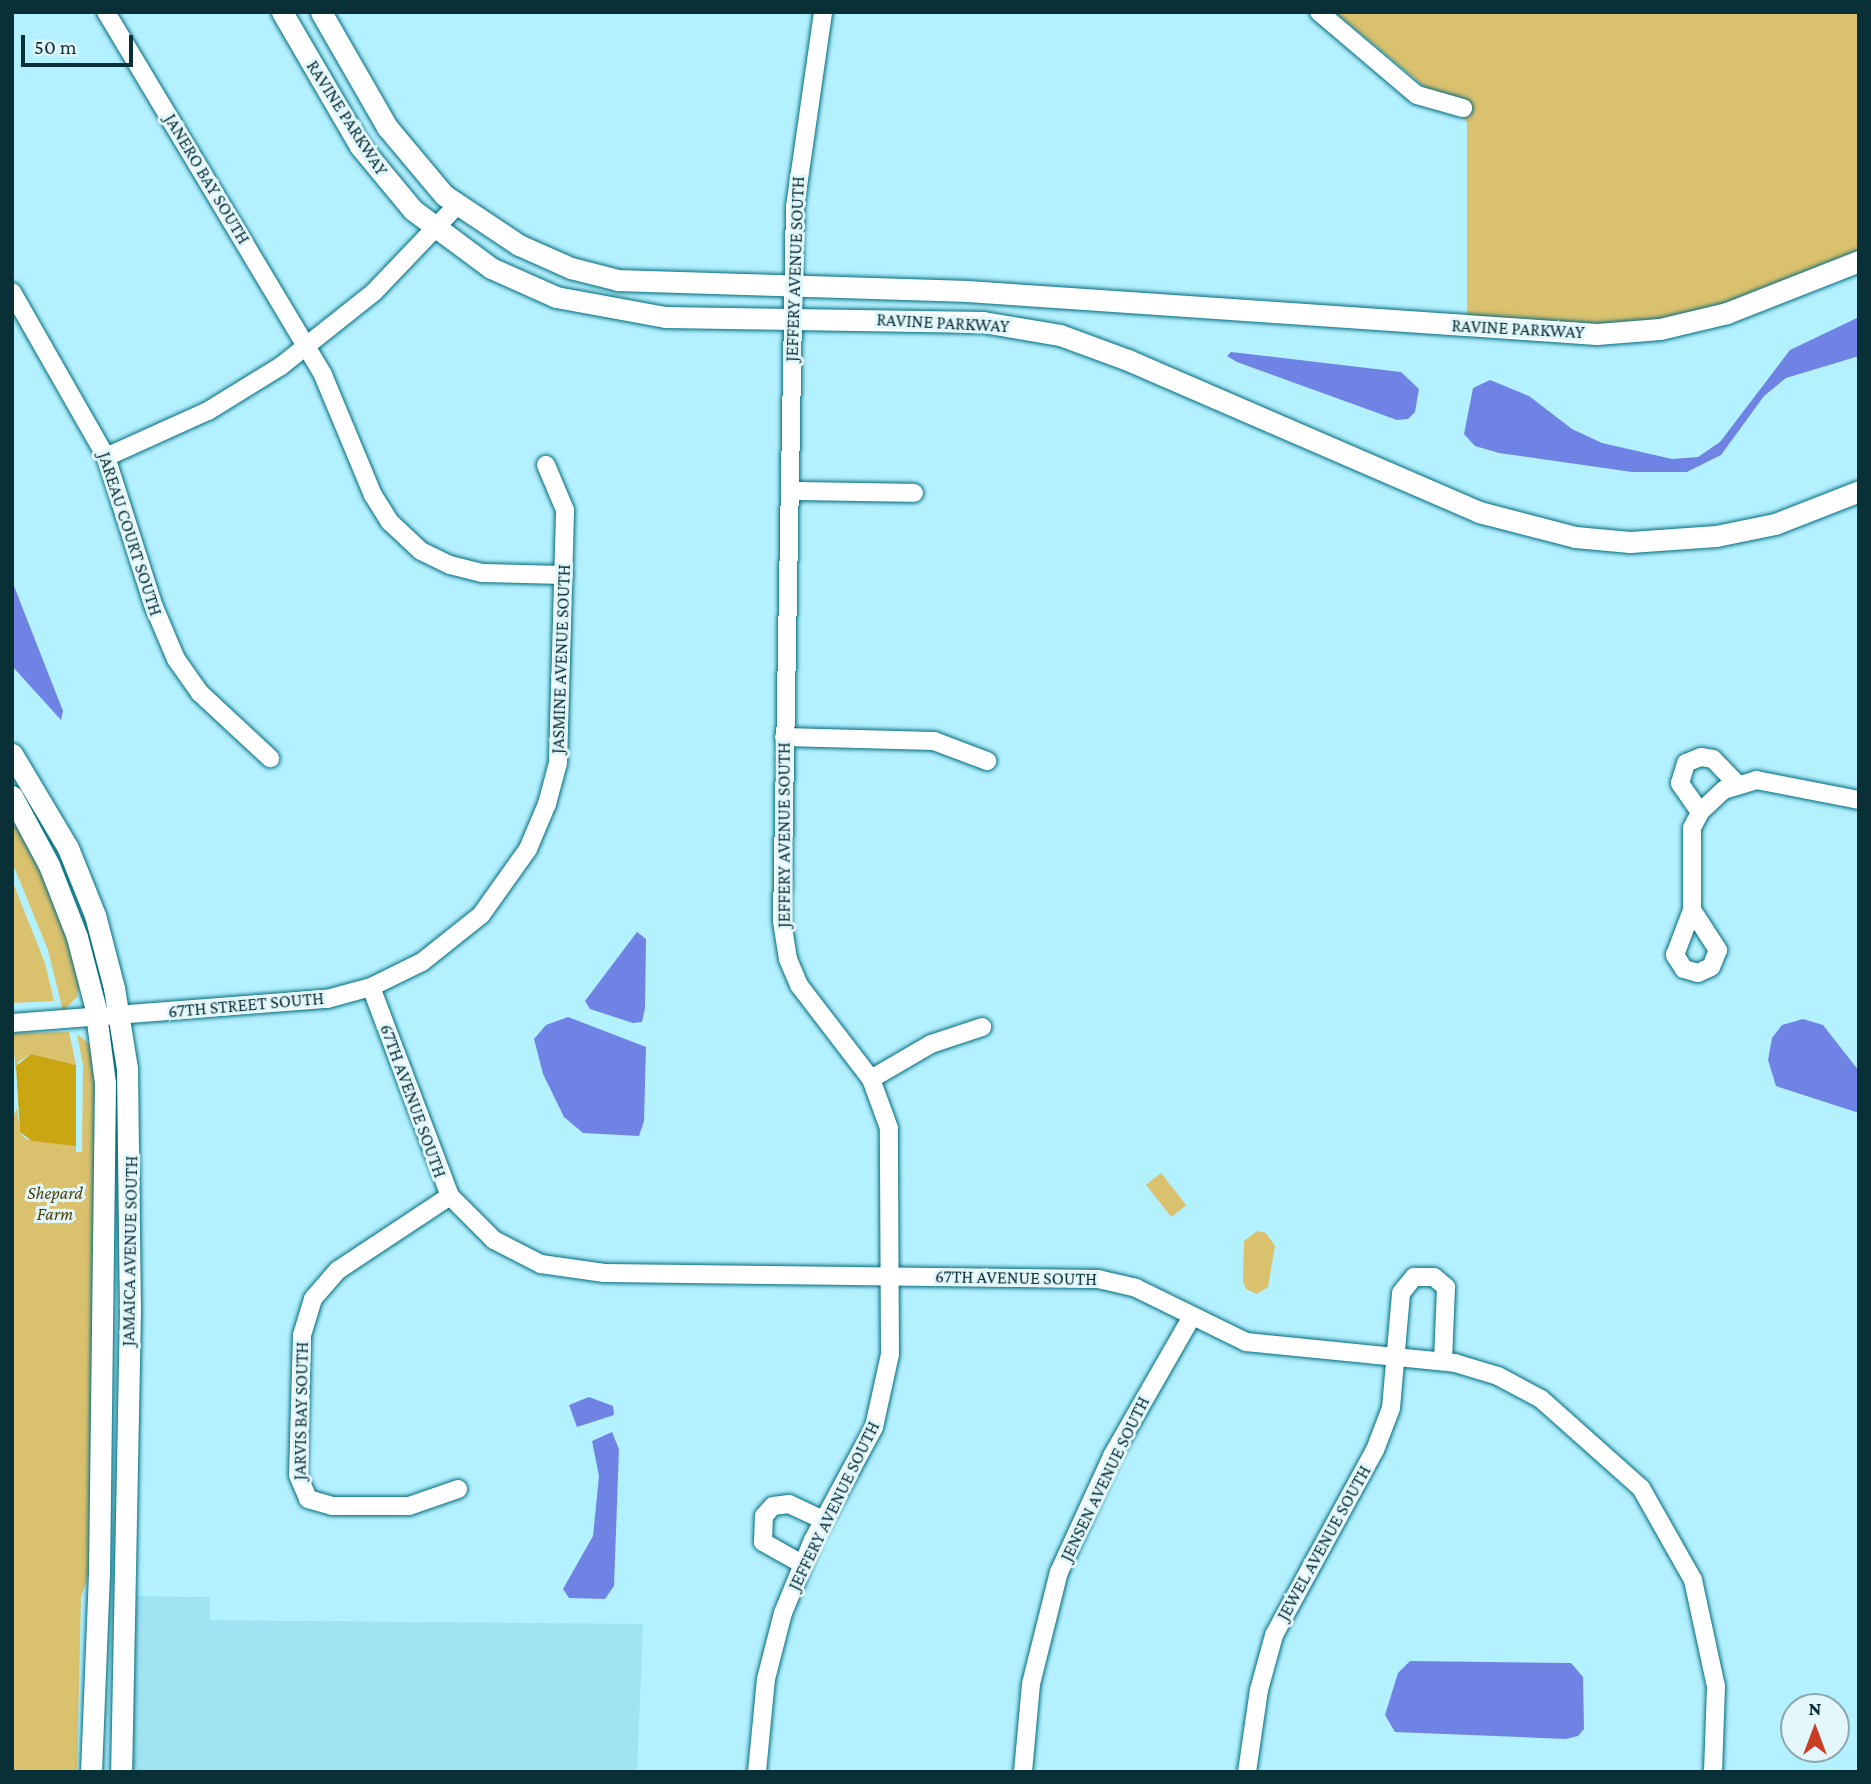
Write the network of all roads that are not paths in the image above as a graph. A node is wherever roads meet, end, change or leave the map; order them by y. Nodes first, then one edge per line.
1 (106, 12) edge
2 (282, 12) edge
3 (321, 12) edge
4 (823, 12) edge
5 (1319, 12) edge
6 (1463, 108) dead end
7 (457, 205) junction
8 (435, 229) junction
9 (1859, 261) edge
10 (792, 287) junction
11 (12, 292) edge
12 (792, 320) junction
13 (307, 347) junction
14 (106, 457) junction
15 (546, 465) dead end
16 (790, 491) junction
17 (1859, 491) edge
18 (914, 493) dead end
19 (564, 575) junction
20 (785, 737) junction
21 (12, 754) edge
22 (270, 758) dead end
23 (987, 761) dead end
24 (1736, 783) junction
25 (12, 796) edge
26 (1859, 800) edge
27 (1700, 812) junction
28 (1692, 910) dead end
29 (371, 987) junction
30 (120, 1017) junction
31 (97, 1019) junction
32 (12, 1023) edge
33 (982, 1027) dead end
34 (871, 1079) junction
35 (450, 1196) junction
36 (891, 1276) junction
37 (1191, 1318) junction
38 (1396, 1356) junction
39 (1443, 1361) junction
40 (458, 1489) dead end
41 (823, 1520) junction
42 (802, 1564) junction
43 (91, 1772) edge
44 (121, 1772) edge
45 (757, 1772) edge
46 (1023, 1772) edge
47 (1247, 1772) edge
48 (1713, 1772) edge

1 - 13 street, JANERO BAY SOUTH
2 - 8 street, RAVINE PARKWAY
3 - 7 street, RAVINE PARKWAY
4 - 10 street, JEFFERY AVENUE SOUTH
5 - 6 street
7 - 8 street
7 - 10 street, RAVINE PARKWAY
8 - 12 street, RAVINE PARKWAY
8 - 13 street
9 - 10 street, RAVINE PARKWAY
10 - 12 street, JEFFERY AVENUE SOUTH
11 - 14 street, JAREAU COURT SOUTH
12 - 16 street, JEFFERY AVENUE SOUTH
12 - 17 street, RAVINE PARKWAY
13 - 14 street
13 - 19 street, JANERO BAY SOUTH
14 - 22 street, JAREAU COURT SOUTH
15 - 19 street, JASMINE AVENUE SOUTH
16 - 18 street
16 - 20 street, JEFFERY AVENUE SOUTH
19 - 29 street, JASMINE AVENUE SOUTH
20 - 23 street
20 - 34 street, JEFFERY AVENUE SOUTH
21 - 30 street, JAMAICA AVENUE SOUTH
24 - 26 street
24 - 27 street
24 - 27 street
25 - 31 street, JAMAICA AVENUE SOUTH
27 - 28 street
29 - 30 street, 67TH STREET SOUTH
29 - 35 street, 67TH AVENUE SOUTH
30 - 31 street, 67TH STREET SOUTH
30 - 44 street, JAMAICA AVENUE SOUTH
31 - 32 street, 67TH STREET SOUTH
31 - 43 street, JAMAICA AVENUE SOUTH
33 - 34 street
34 - 36 street, JEFFERY AVENUE SOUTH
35 - 36 street, 67TH AVENUE SOUTH
35 - 40 street, JARVIS BAY SOUTH
36 - 37 street, 67TH AVENUE SOUTH
36 - 41 street, JEFFERY AVENUE SOUTH
37 - 38 street, 67TH AVENUE SOUTH
37 - 46 street, JENSEN AVENUE SOUTH
38 - 39 street, 67TH AVENUE SOUTH
38 - 39 street, JEWEL AVENUE SOUTH
38 - 47 street, JEWEL AVENUE SOUTH
39 - 48 street, 67TH AVENUE SOUTH
41 - 42 street, JEFFERY AVENUE SOUTH
41 - 42 street
42 - 45 street, JEFFERY AVENUE SOUTH

